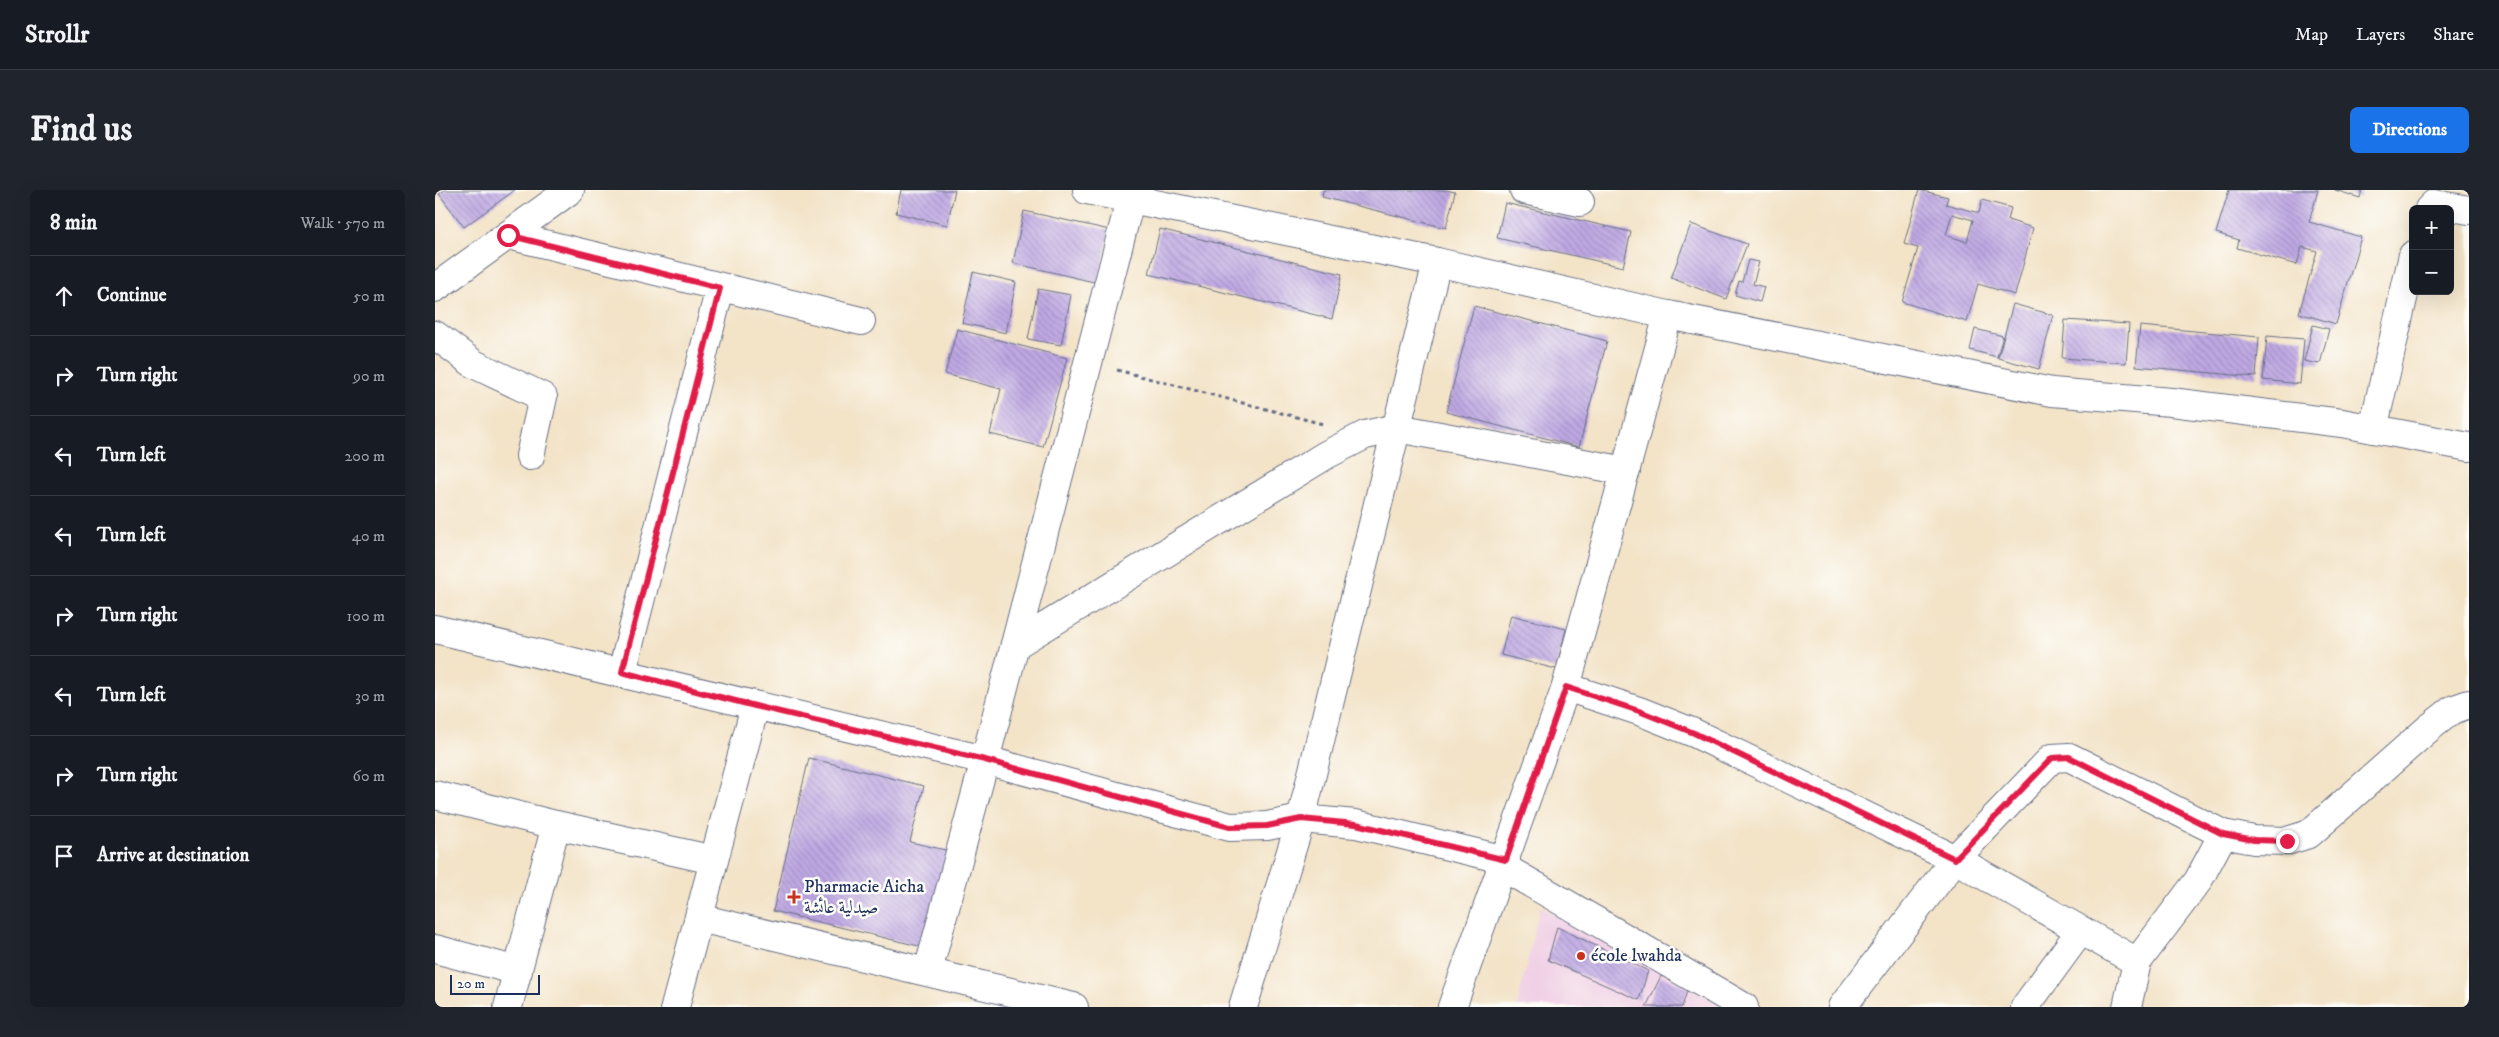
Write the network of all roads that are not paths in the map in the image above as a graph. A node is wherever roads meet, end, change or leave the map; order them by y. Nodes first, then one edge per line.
1 (569, 190) edge
2 (1087, 190) edge
3 (1524, 190) edge
4 (1130, 201) junction
5 (1580, 202) dead end
6 (2454, 207) edge
7 (2469, 210) edge
8 (508, 235) junction
9 (1437, 262) junction
10 (2409, 272) edge
11 (435, 288) edge
12 (720, 288) junction
13 (1667, 315) junction
14 (861, 321) dead end
15 (435, 335) edge
16 (1397, 428) junction
17 (2373, 429) junction
18 (2469, 447) edge
19 (530, 456) dead end
20 (1626, 471) junction
21 (435, 629) edge
22 (1015, 645) junction
23 (622, 672) junction
24 (1566, 687) junction
25 (2469, 704) edge
26 (755, 706) junction
27 (985, 760) junction
28 (435, 795) edge
29 (1301, 819) junction
30 (556, 825) junction
31 (2223, 834) junction
32 (1955, 859) junction
33 (714, 860) junction
34 (1505, 864) junction
35 (699, 918) junction
36 (2081, 930) junction
37 (435, 949) edge
38 (2137, 962) junction
39 (518, 971) junction
40 (928, 971) junction
41 (1066, 1006) edge
42 (508, 1007) edge
43 (675, 1007) edge
44 (1243, 1007) edge
45 (1452, 1007) edge
46 (1744, 1007) edge
47 (1842, 1007) edge
48 (2025, 1007) edge
49 (2127, 1007) edge

1 - 8 street
2 - 4 street
3 - 5 street
4 - 9 street
4 - 22 street
6 - 7 street
8 - 11 street
8 - 12 street
9 - 13 street
9 - 16 street
10 - 17 street
12 - 14 street
12 - 23 street
13 - 17 street
13 - 20 street
15 - 19 street
16 - 20 street
16 - 22 street
16 - 29 street
17 - 18 street
20 - 24 street
21 - 23 street
22 - 27 street
23 - 26 street
24 - 32 street
24 - 34 street
25 - 31 street
26 - 27 street
26 - 33 street
27 - 29 street
27 - 40 street
28 - 30 street
29 - 34 street
29 - 44 street
30 - 33 street
30 - 39 street
31 - 32 street
31 - 38 street
32 - 36 street
32 - 47 street
33 - 35 street
34 - 45 street
34 - 46 street
35 - 40 street
35 - 43 street
36 - 38 street
36 - 48 street
37 - 39 street
38 - 49 street
39 - 42 street
40 - 41 street

